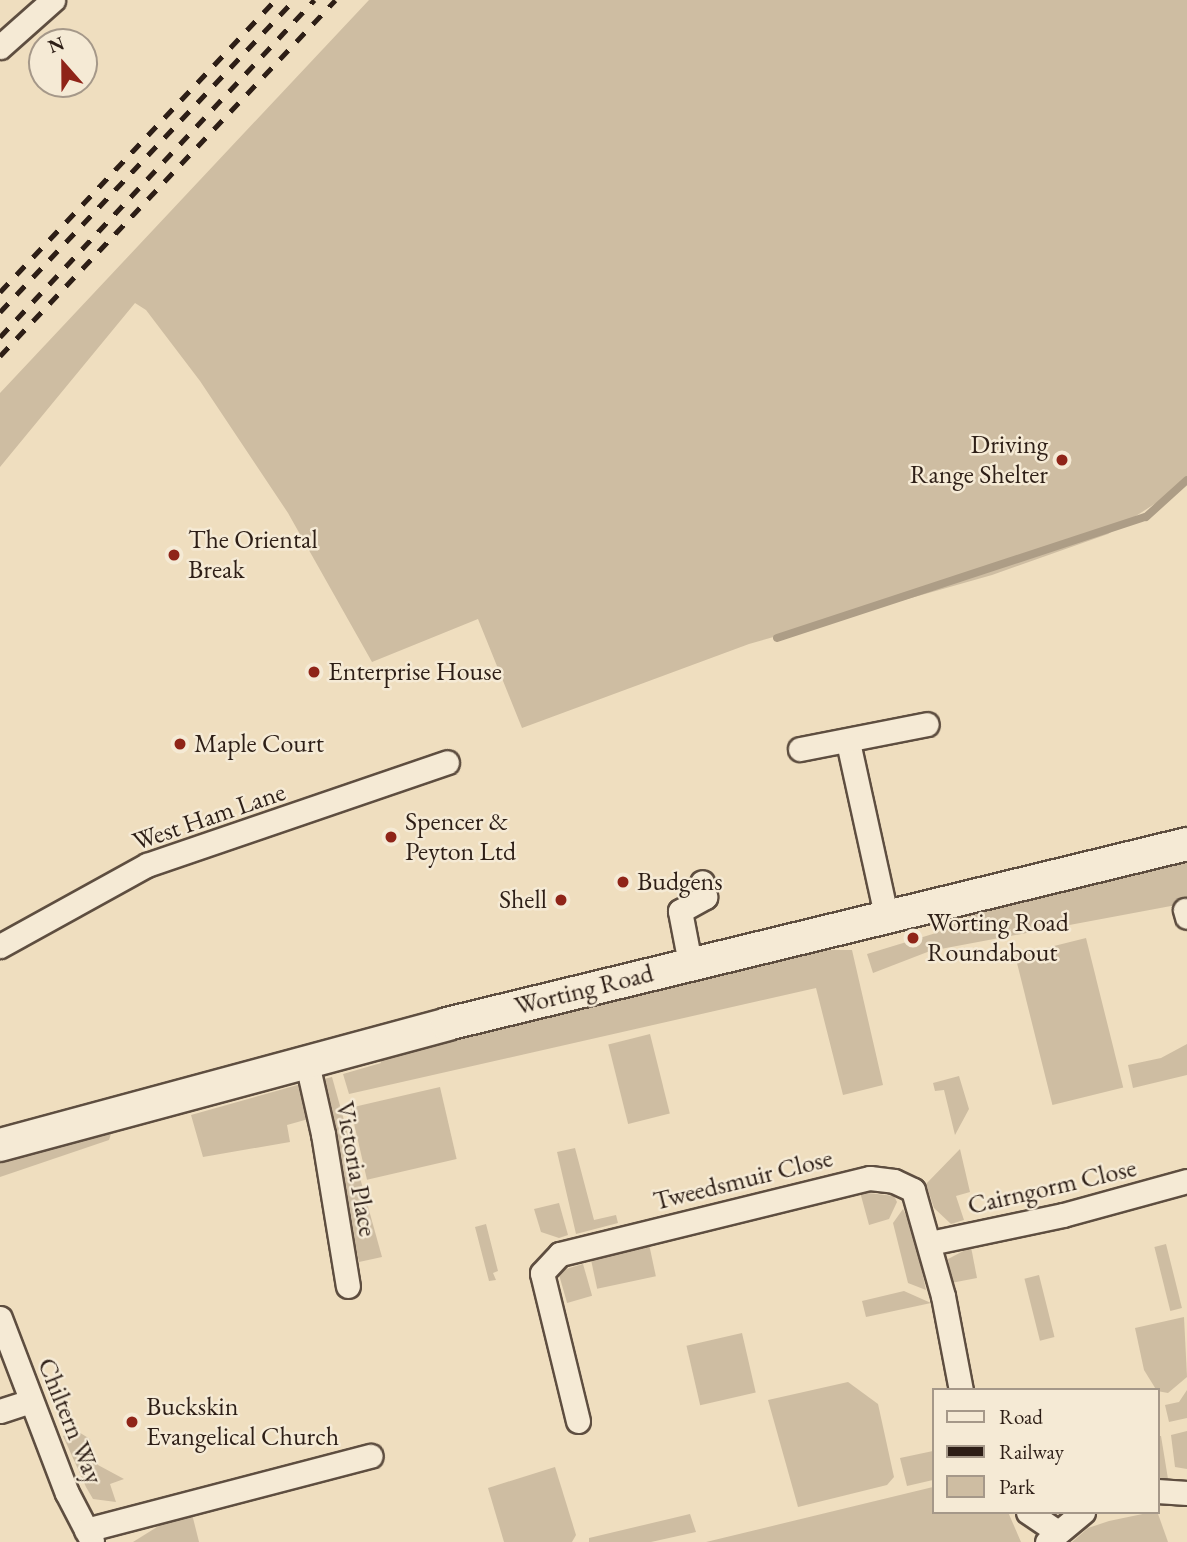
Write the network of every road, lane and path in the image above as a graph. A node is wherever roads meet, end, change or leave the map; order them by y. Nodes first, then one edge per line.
1 (53, 0) edge
2 (0, 47) edge
3 (926, 724) dead end
4 (848, 742) junction
5 (800, 748) dead end
6 (447, 762) dead end
7 (1182, 842) edge
8 (702, 882) dead end
9 (886, 915) junction
10 (0, 946) edge
11 (690, 963) junction
12 (307, 1063) junction
13 (0, 1145) edge
14 (1187, 1181) edge
15 (930, 1243) junction
16 (348, 1286) dead end
17 (0, 1318) edge
18 (961, 1388) edge
19 (30, 1401) junction
20 (0, 1411) edge
21 (578, 1421) dead end
22 (371, 1456) dead end
23 (1159, 1491) edge
24 (1187, 1493) edge
25 (1030, 1514) edge
26 (1080, 1514) edge
27 (89, 1536) edge
28 (1051, 1536) edge

1 - 2 street
3 - 4 street
4 - 5 street
4 - 9 street
6 - 10 street, West Ham Lane
7 - 9 main road, Worting Road
8 - 11 street
9 - 11 main road, Worting Road
11 - 12 main road, Worting Road
12 - 13 main road, Worting Road
12 - 16 street, Victoria Place
14 - 15 street, Cairngorm Close
15 - 18 street, Tweedsmuir Close
15 - 21 street, Tweedsmuir Close
17 - 19 street, Chiltern Way
19 - 20 street
19 - 27 street, Chiltern Way
22 - 27 street
23 - 24 street
25 - 28 street
26 - 28 street

